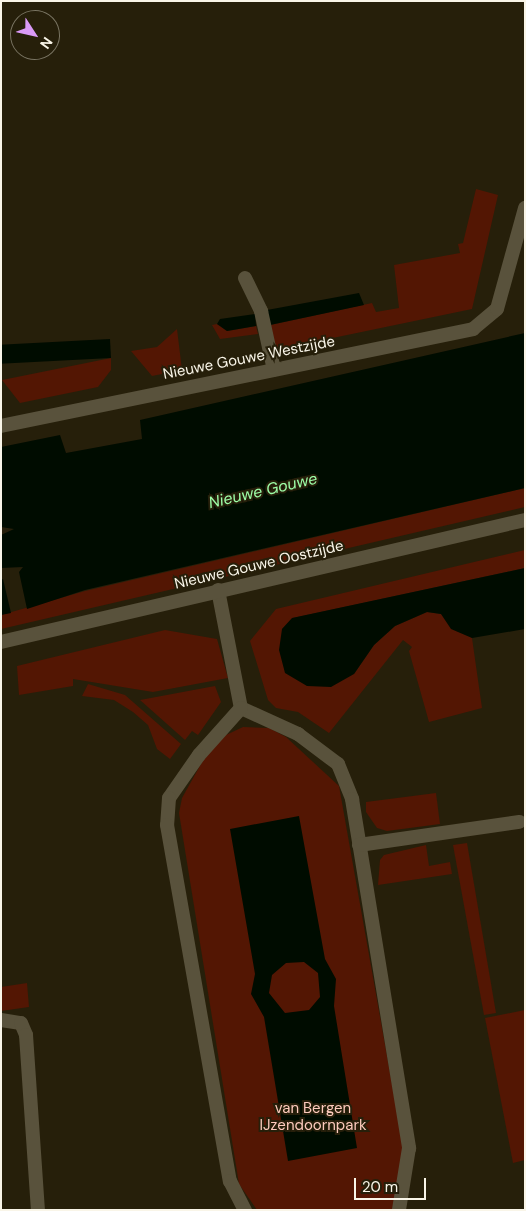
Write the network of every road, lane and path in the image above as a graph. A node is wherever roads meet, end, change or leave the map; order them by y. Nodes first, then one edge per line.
1 (525, 208) edge
2 (245, 278) dead end
3 (274, 370) junction
4 (1, 426) edge
5 (525, 520) edge
6 (218, 590) junction
7 (1, 642) edge
8 (241, 708) junction
9 (519, 822) dead end
10 (359, 845) junction
11 (4, 1020) edge
12 (38, 1210) edge
13 (245, 1210) edge
14 (399, 1210) edge

1 - 3 street, Nieuwe Gouwe Westzijde
2 - 3 street
3 - 4 street, Nieuwe Gouwe Westzijde
5 - 6 street, Nieuwe Gouwe Oostzijde
6 - 7 street, Nieuwe Gouwe Oostzijde
6 - 8 street
8 - 10 street
8 - 13 street
9 - 10 street
10 - 14 street
11 - 12 street

